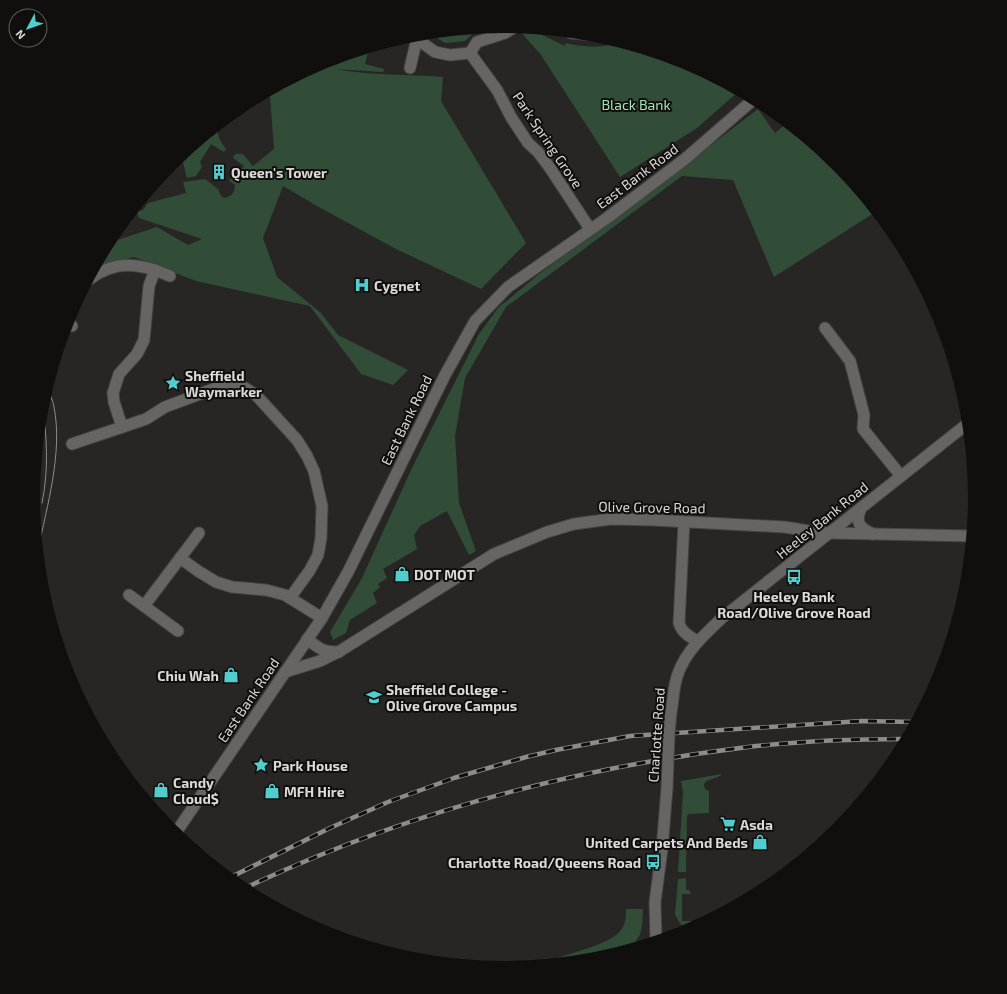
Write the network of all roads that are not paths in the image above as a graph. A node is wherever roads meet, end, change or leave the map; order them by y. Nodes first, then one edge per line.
1 (505, 33) edge
2 (417, 41) edge
3 (422, 41) edge
4 (470, 53) junction
5 (410, 68) dead end
6 (749, 103) edge
7 (590, 229) junction
8 (155, 270) junction
9 (96, 275) edge
10 (170, 276) dead end
11 (825, 328) dead end
12 (122, 427) junction
13 (963, 427) edge
14 (72, 444) dead end
15 (901, 476) junction
16 (861, 508) junction
17 (684, 522) junction
18 (199, 533) dead end
19 (829, 533) junction
20 (875, 534) junction
21 (966, 536) edge
22 (180, 558) junction
23 (129, 595) dead end
24 (290, 598) junction
25 (144, 606) junction
26 (322, 618) junction
27 (178, 631) dead end
28 (307, 639) junction
29 (697, 641) junction
30 (340, 652) junction
31 (285, 672) junction
32 (179, 828) edge
33 (656, 935) edge

1 - 4 street
2 - 5 street
3 - 4 street
4 - 7 street, Park Spring Grove
6 - 7 street, East Bank Road
7 - 26 street, East Bank Road
8 - 9 street
8 - 10 street
8 - 12 street
11 - 15 street
12 - 14 street
12 - 24 street
13 - 15 street, Heeley Bank Road
15 - 16 street, Heeley Bank Road
16 - 19 street, Heeley Bank Road
16 - 20 street
17 - 19 street, Olive Grove Road
17 - 29 street
17 - 30 street, Olive Grove Road
18 - 22 street
19 - 20 street, Olive Grove Road
19 - 29 street, Heeley Bank Road
20 - 21 street, Olive Grove Road
22 - 24 street
22 - 25 street
23 - 25 street
24 - 26 street
25 - 27 street
26 - 28 street, East Bank Road
28 - 30 street
28 - 31 street, East Bank Road
29 - 33 street, Charlotte Road, bridge
30 - 31 street, Olive Grove Road
31 - 32 street, East Bank Road

